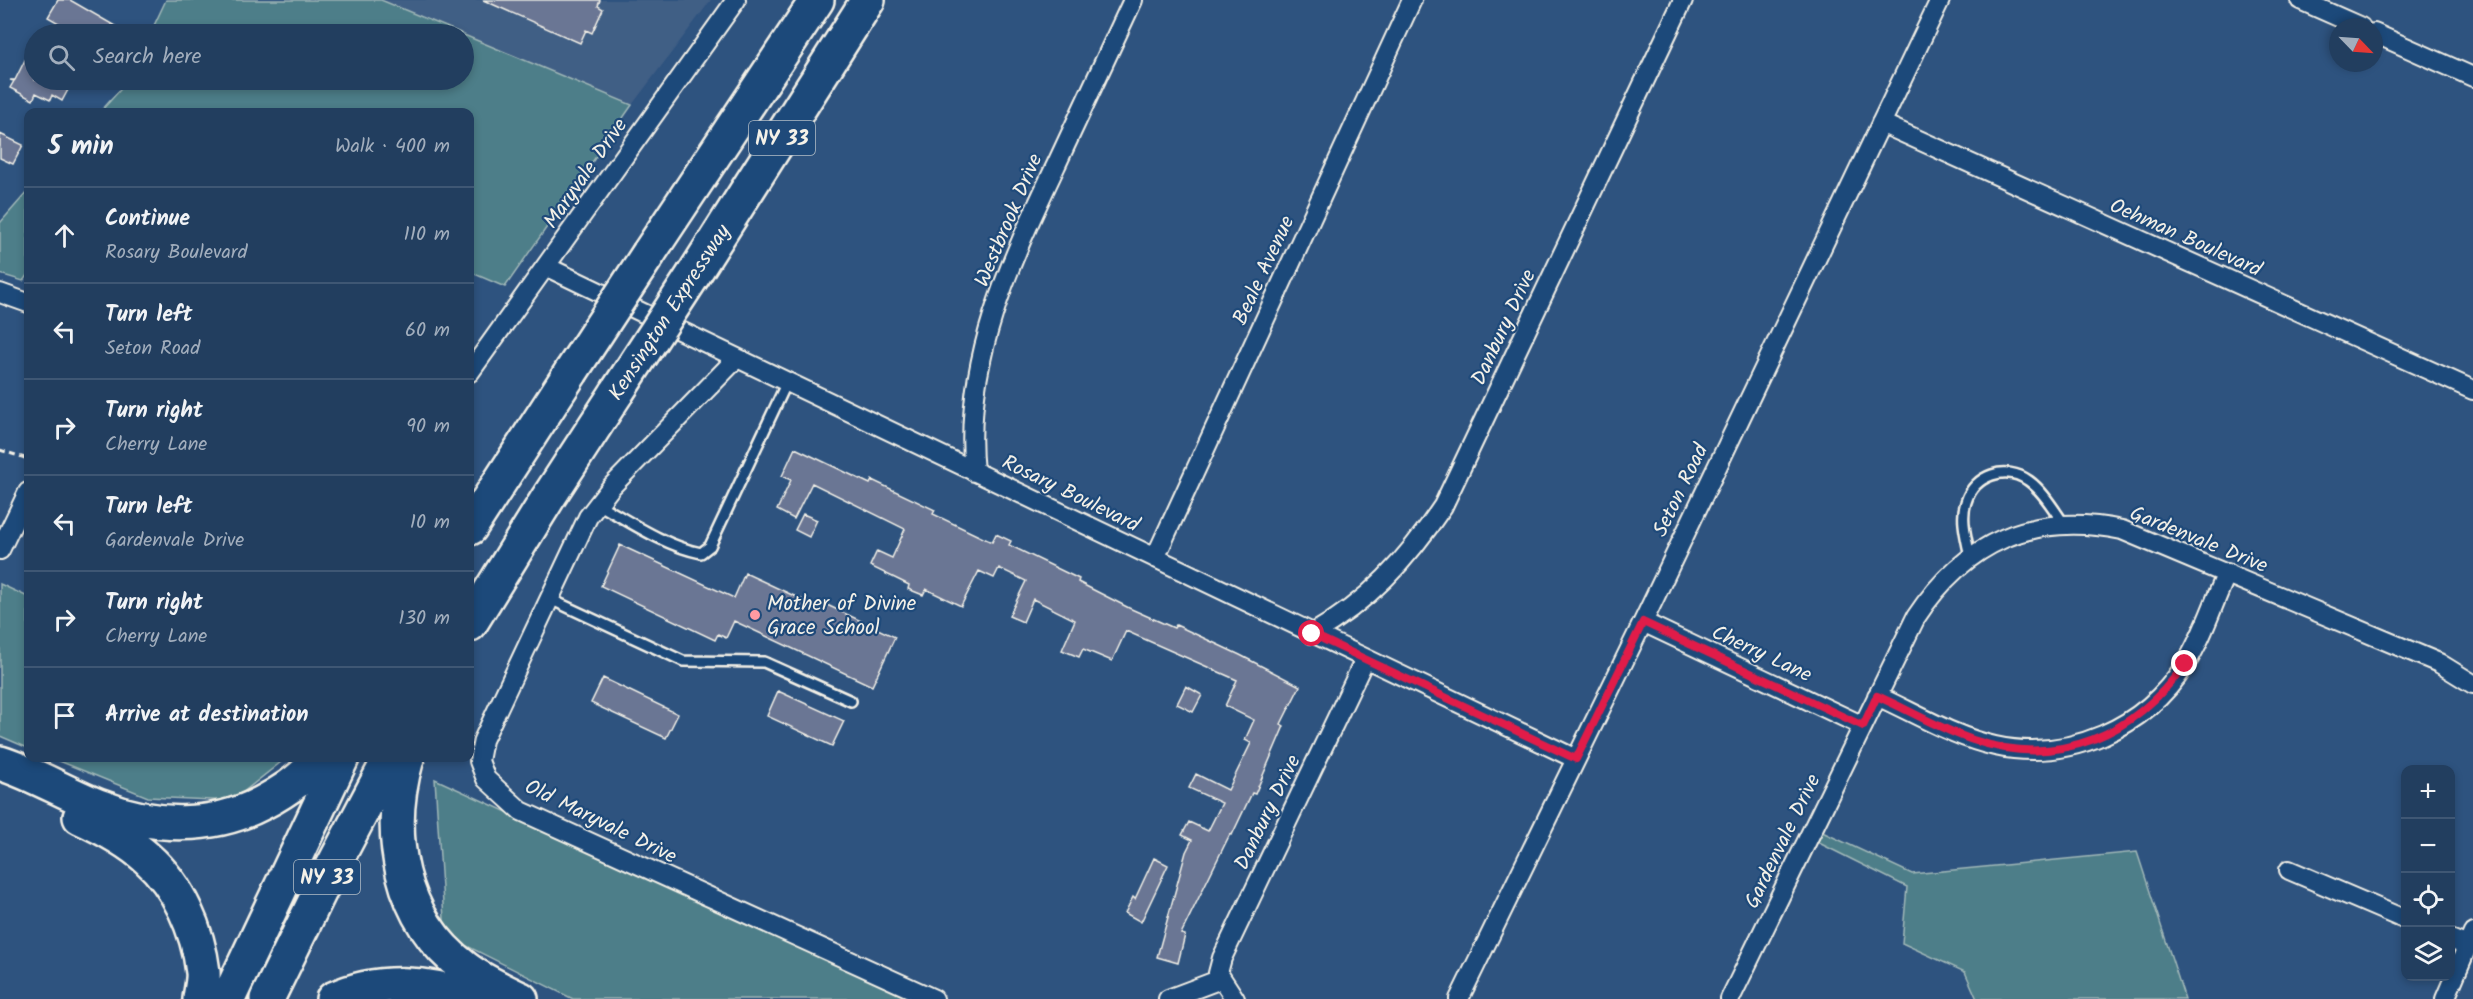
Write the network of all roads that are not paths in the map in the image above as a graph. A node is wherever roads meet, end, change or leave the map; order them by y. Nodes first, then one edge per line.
1 (736, 0) edge
2 (817, 0) edge
3 (868, 0) edge
4 (1133, 0) edge
5 (1412, 0) edge
6 (1683, 0) edge
7 (1940, 0) edge
8 (2300, 0) edge
9 (2341, 18) edge
10 (2383, 37) edge
11 (2473, 77) edge
12 (1881, 123) junction
13 (547, 267) junction
14 (0, 293) edge
15 (24, 302) edge
16 (737, 358) junction
17 (474, 367) edge
18 (787, 382) junction
19 (2473, 390) edge
20 (974, 472) junction
21 (24, 500) edge
22 (598, 504) junction
23 (474, 522) edge
24 (2064, 524) junction
25 (0, 550) edge
26 (1970, 557) junction
27 (1155, 558) junction
28 (2227, 573) junction
29 (550, 599) junction
30 (474, 618) edge
31 (1643, 622) junction
32 (1312, 634) junction
33 (1365, 659) junction
34 (2473, 684) edge
35 (1877, 696) junction
36 (851, 701) dead end
37 (1863, 726) junction
38 (1576, 759) junction
39 (316, 762) edge
40 (340, 762) edge
41 (388, 762) edge
42 (406, 762) edge
43 (0, 763) edge
44 (0, 778) edge
45 (2289, 870) dead end
46 (2401, 918) edge
47 (2464, 939) edge
48 (1227, 988) edge
49 (1734, 997) edge
50 (200, 999) edge
51 (228, 999) edge
52 (267, 999) edge
53 (333, 999) edge
54 (475, 999) edge
55 (521, 999) edge
56 (934, 999) edge
57 (1168, 999) edge
58 (1459, 999) edge
59 (2445, 999) edge

1 - 13 street, Maryvale Drive
2 - 23 highway, NY 33, bridge
3 - 30 highway, Kensington Expressway / NY 33, bridge
4 - 20 street, Westbrook Drive
5 - 27 street, Beale Avenue
6 - 32 street, Danbury Drive
7 - 12 street, Seton Road
8 - 9 street
10 - 11 street
12 - 19 street, Oehman Boulevard
12 - 31 street, Seton Road
13 - 16 street, Rosary Boulevard
13 - 17 street, Maryvale Drive
14 - 15 street
16 - 18 street, Rosary Boulevard
16 - 22 street, Old Maryvale Drive
18 - 20 street, Rosary Boulevard
18 - 22 lane
20 - 27 street, Rosary Boulevard
21 - 25 street
22 - 29 street, Old Maryvale Drive
24 - 26 street, Gardenvale Drive
24 - 26 lane
24 - 28 street, Gardenvale Drive
26 - 35 street, Gardenvale Drive
27 - 32 street, Rosary Boulevard
28 - 34 street, Gardenvale Drive
28 - 35 street
29 - 36 lane
29 - 56 street, Old Maryvale Drive
31 - 37 street, Cherry Lane
31 - 38 street, Seton Road
32 - 33 street, Rosary Boulevard
33 - 38 street, Rosary Boulevard
33 - 48 street, Danbury Drive
35 - 37 street, Gardenvale Drive
37 - 49 street, Gardenvale Drive
38 - 58 street, Seton Road
39 - 43 highway
40 - 51 highway, NY 33
41 - 52 highway, NY 33
42 - 55 highway
44 - 50 highway
45 - 46 street
47 - 59 street
48 - 57 street
53 - 54 highway

